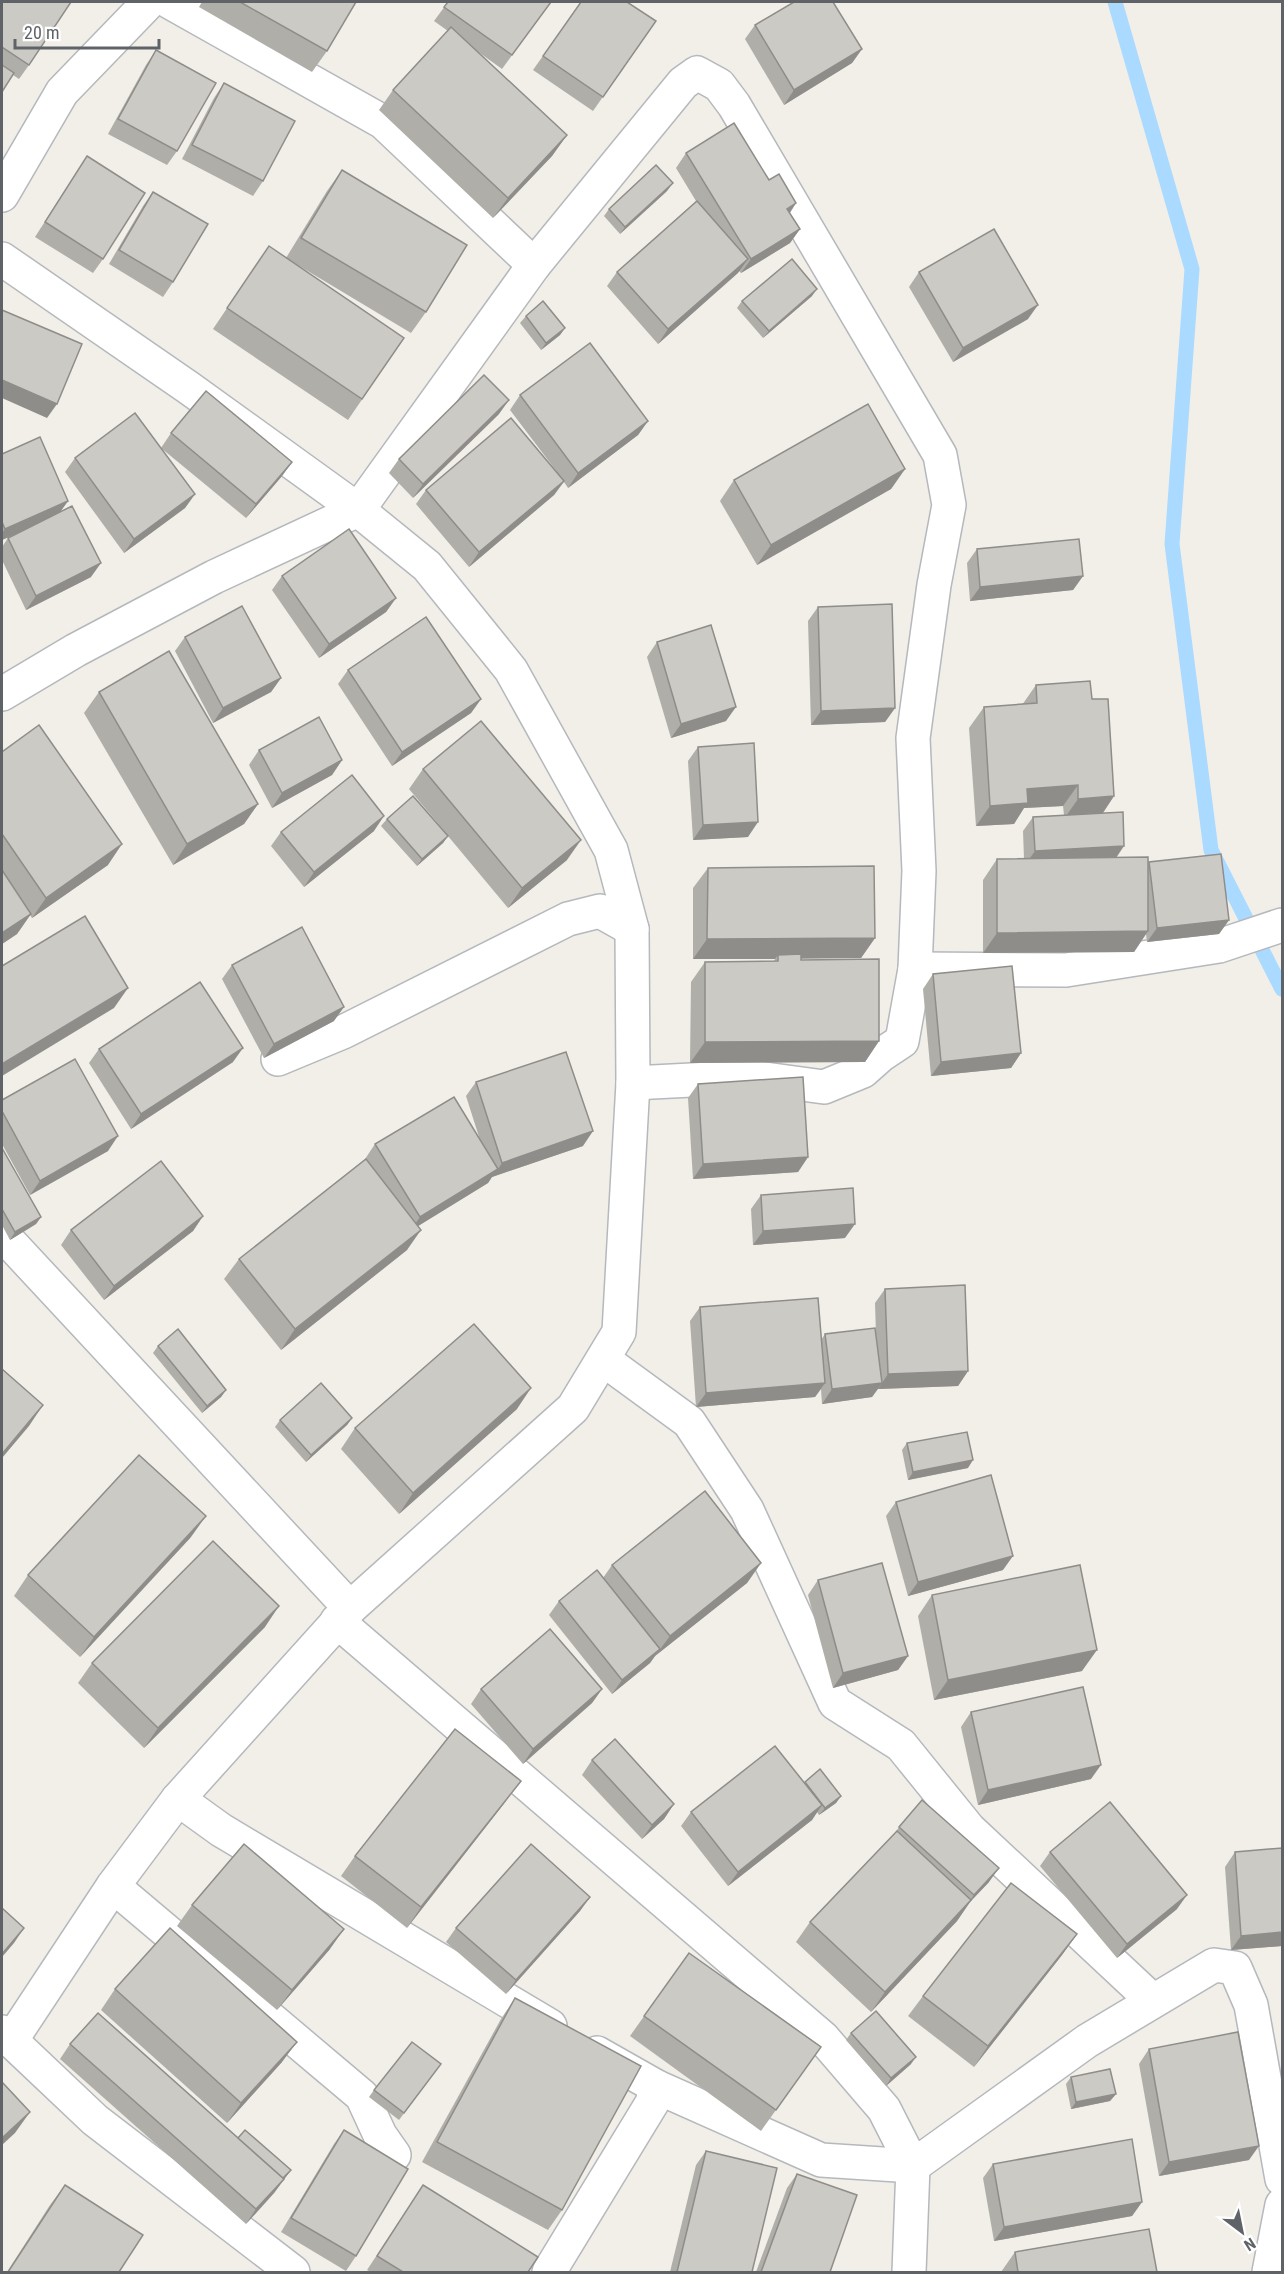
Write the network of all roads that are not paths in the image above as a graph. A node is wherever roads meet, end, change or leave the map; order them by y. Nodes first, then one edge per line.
1 (149, 2) edge
2 (170, 2) edge
3 (2, 195) edge
4 (2, 259) edge
5 (534, 265) junction
6 (358, 510) junction
7 (2, 694) edge
8 (1282, 925) edge
9 (632, 929) junction
10 (915, 969) junction
11 (278, 1059) edge
12 (633, 1083) junction
13 (2, 1234) edge
14 (604, 1360) junction
15 (344, 1614) junction
16 (178, 1799) junction
17 (113, 1886) junction
18 (1153, 2001) junction
19 (7, 2036) edge
20 (657, 2087) junction
21 (394, 2155) dead end
22 (913, 2166) junction
23 (1282, 2179) edge
24 (1282, 2205) edge
25 (293, 2272) edge
26 (549, 2272) edge
27 (909, 2272) edge
28 (1269, 2272) edge

1 - 3 street
2 - 5 street
4 - 6 street
5 - 6 street
5 - 10 street
6 - 7 street
6 - 9 street
8 - 10 street
9 - 11 street
9 - 12 street
10 - 12 street
12 - 14 street
13 - 15 street
14 - 15 street
14 - 18 street
15 - 16 street
15 - 22 street
16 - 17 street
16 - 20 street
17 - 19 street
17 - 21 street
18 - 22 street
18 - 23 street
19 - 25 street
20 - 22 street
20 - 26 street
22 - 27 street
24 - 28 street

